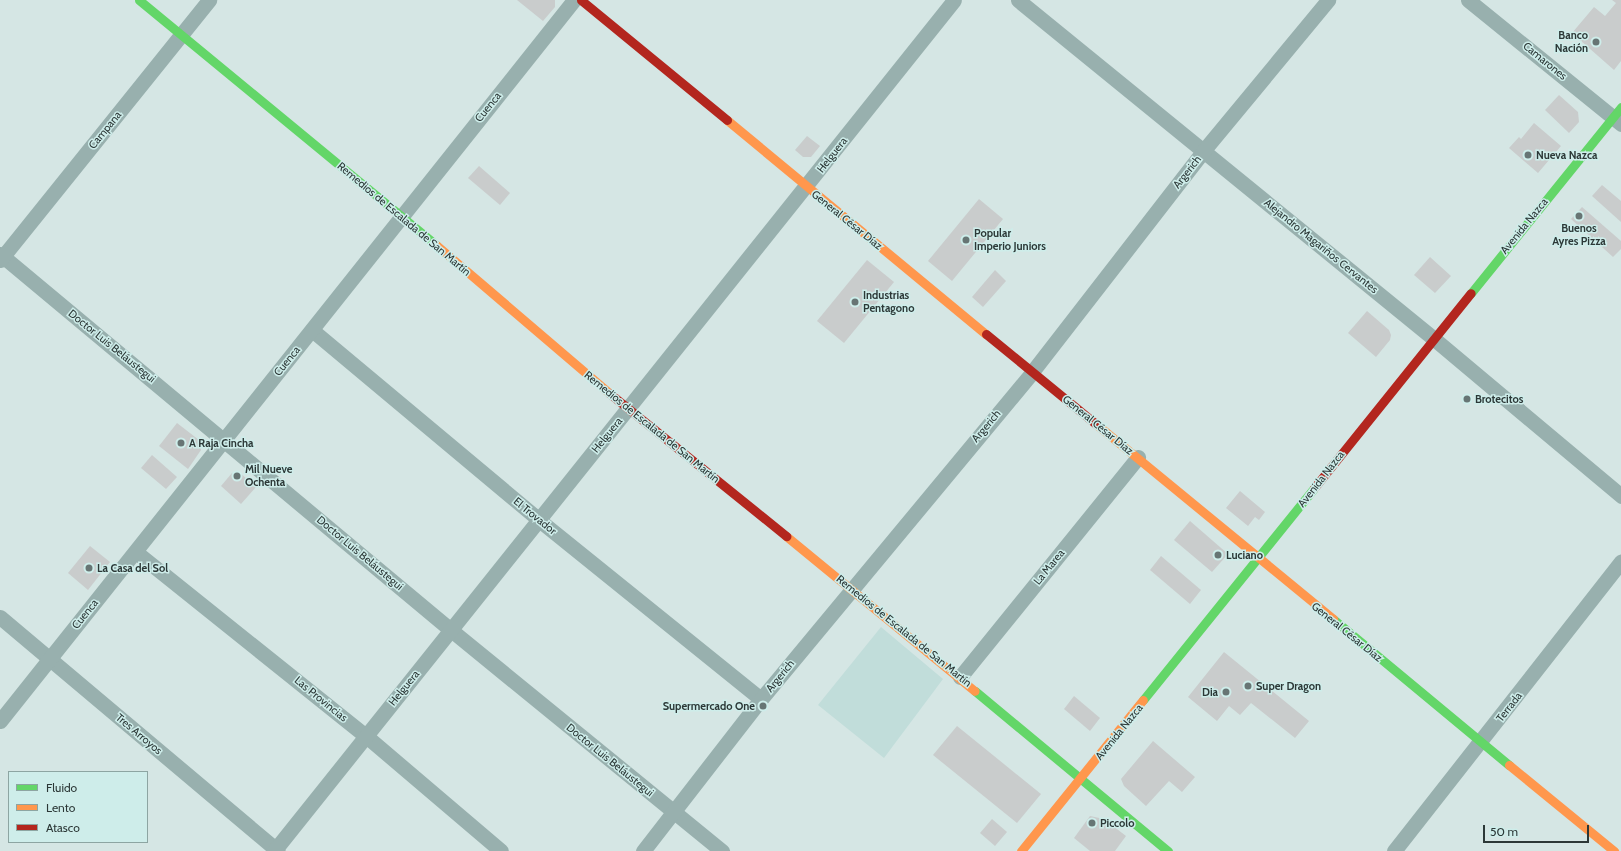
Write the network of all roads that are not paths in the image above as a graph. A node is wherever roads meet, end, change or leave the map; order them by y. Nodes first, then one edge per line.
1 (139, 0) edge
2 (209, 0) edge
3 (574, 0) edge
4 (581, 0) edge
5 (954, 0) edge
6 (1018, 0) edge
7 (1328, 0) edge
8 (1468, 0) edge
9 (181, 35) junction
10 (1618, 116) edge
11 (1204, 150) junction
12 (806, 187) junction
13 (401, 215) junction
14 (1, 256) edge
15 (312, 330) junction
16 (1433, 338) junction
17 (1032, 372) junction
18 (628, 409) junction
19 (224, 438) junction
20 (1138, 457) junction
21 (1621, 496) edge
22 (539, 520) junction
23 (136, 552) junction
24 (1258, 559) junction
25 (1621, 561) edge
26 (851, 588) junction
27 (0, 617) edge
28 (451, 630) junction
29 (49, 658) junction
30 (960, 677) junction
31 (761, 698) junction
32 (0, 721) edge
33 (366, 736) junction
34 (1481, 742) junction
35 (1081, 778) junction
36 (674, 813) junction
37 (276, 850) edge
38 (502, 851) edge
39 (643, 851) edge
40 (722, 851) edge
41 (1021, 851) edge
42 (1168, 851) edge
43 (1394, 851) edge
44 (1614, 851) edge

1 - 9 street, Remedios de Escalada de San Martín
2 - 9 street, Campana
3 - 13 street, Cuenca
4 - 12 street, General César Díaz
5 - 12 street, Helguera
6 - 11 street, Alejandro Magariños Cervantes
7 - 11 street, Argerich
8 - 10 street, Camarones
9 - 13 street, Remedios de Escalada de San Martín
9 - 14 street, Campana
10 - 16 street, Avenida Nazca
11 - 16 street, Alejandro Magariños Cervantes
11 - 17 street, Argerich
12 - 17 street, General César Díaz
12 - 18 street, Helguera
13 - 15 street, Cuenca
13 - 18 street, Remedios de Escalada de San Martín
14 - 19 street, Doctor Luis Beláustegui
15 - 19 street, Cuenca
15 - 22 street, El Trovador
16 - 21 street, Alejandro Magariños Cervantes
16 - 24 street, Avenida Nazca
17 - 20 street, General César Díaz
17 - 26 street, Argerich
18 - 22 street, Helguera
18 - 26 street, Remedios de Escalada de San Martín
19 - 23 street, Cuenca
19 - 28 street, Doctor Luis Beláustegui
20 - 24 street, General César Díaz
20 - 30 street, La Marea
22 - 28 street, Helguera
22 - 31 street, El Trovador
23 - 29 street, Cuenca
23 - 33 street, Las Provincias
24 - 34 street, General César Díaz
24 - 35 street, Avenida Nazca
25 - 34 street, Terrada
26 - 30 street, Remedios de Escalada de San Martín
26 - 31 street, Argerich
27 - 29 street, Tres Arroyos
28 - 33 street, Helguera
28 - 36 street, Doctor Luis Beláustegui
29 - 32 street, Cuenca
29 - 37 street, Tres Arroyos
30 - 35 street, Remedios de Escalada de San Martín
31 - 36 street, Argerich
33 - 37 street, Helguera
33 - 38 street, Las Provincias
34 - 43 street, Terrada
34 - 44 street, General César Díaz
35 - 41 street, Avenida Nazca
35 - 42 street, Remedios de Escalada de San Martín
36 - 39 street, Argerich
36 - 40 street, Doctor Luis Beláustegui

